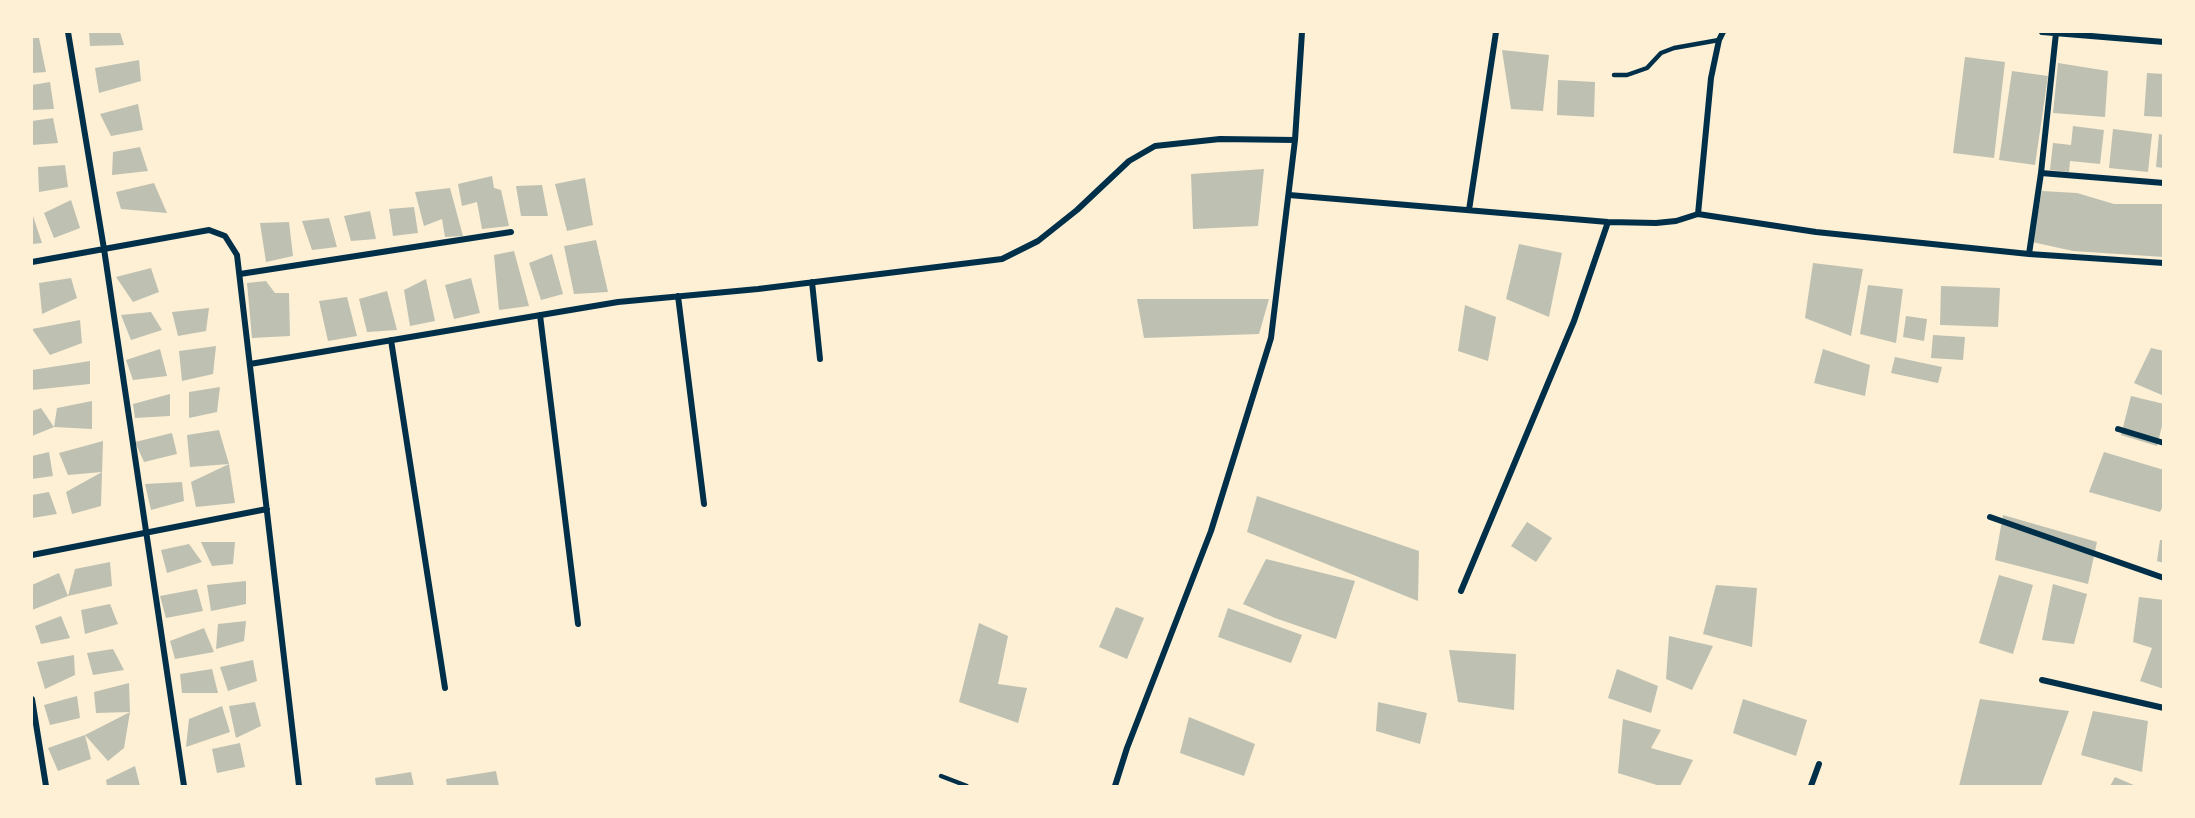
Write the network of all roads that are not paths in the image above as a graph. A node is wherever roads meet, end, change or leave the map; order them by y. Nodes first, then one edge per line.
1 (68, 32) edge
2 (1302, 32) edge
3 (1496, 32) edge
4 (1723, 32) edge
5 (2042, 32) edge
6 (2056, 33) edge
7 (1719, 40) junction
8 (2163, 42) edge
9 (1614, 75) dead end
10 (1295, 140) junction
11 (2041, 173) junction
12 (2163, 183) edge
13 (1289, 195) junction
14 (1469, 210) junction
15 (1698, 214) junction
16 (1608, 222) junction
17 (511, 232) dead end
18 (104, 249) junction
19 (2029, 254) junction
20 (32, 262) edge
21 (2163, 263) edge
22 (240, 274) junction
23 (812, 282) junction
24 (678, 297) junction
25 (540, 315) junction
26 (391, 340) junction
27 (820, 359) dead end
28 (250, 364) junction
29 (2118, 429) dead end
30 (2163, 443) edge
31 (704, 504) dead end
32 (267, 509) junction
33 (1990, 517) dead end
34 (146, 532) junction
35 (32, 555) edge
36 (2163, 578) edge
37 (1461, 591) dead end
38 (578, 624) dead end
39 (2042, 680) dead end
40 (445, 688) dead end
41 (32, 699) edge
42 (2163, 708) edge
43 (1819, 764) dead end
44 (941, 776) dead end
45 (46, 786) edge
46 (184, 786) edge
47 (299, 786) edge
48 (967, 786) edge
49 (1115, 786) edge
50 (1811, 786) edge

1 - 18 street
2 - 10 street
3 - 14 street
4 - 7 street
5 - 6 street
6 - 8 street
6 - 11 street
7 - 9 lane
7 - 15 street
10 - 13 street
10 - 23 street
11 - 12 street
11 - 19 street
13 - 14 street
13 - 49 street
14 - 16 street
15 - 16 street
15 - 19 street
16 - 37 street
17 - 22 street
18 - 20 street
18 - 22 street
18 - 34 street
19 - 21 street
22 - 28 street
23 - 24 street
23 - 27 street
24 - 25 street
24 - 31 street
25 - 26 street
25 - 38 street
26 - 28 street
26 - 40 street
28 - 32 street
29 - 30 street
32 - 34 street
32 - 47 street
33 - 36 street
34 - 35 street
34 - 46 street
39 - 42 street
41 - 45 street
43 - 50 street
44 - 48 lane

